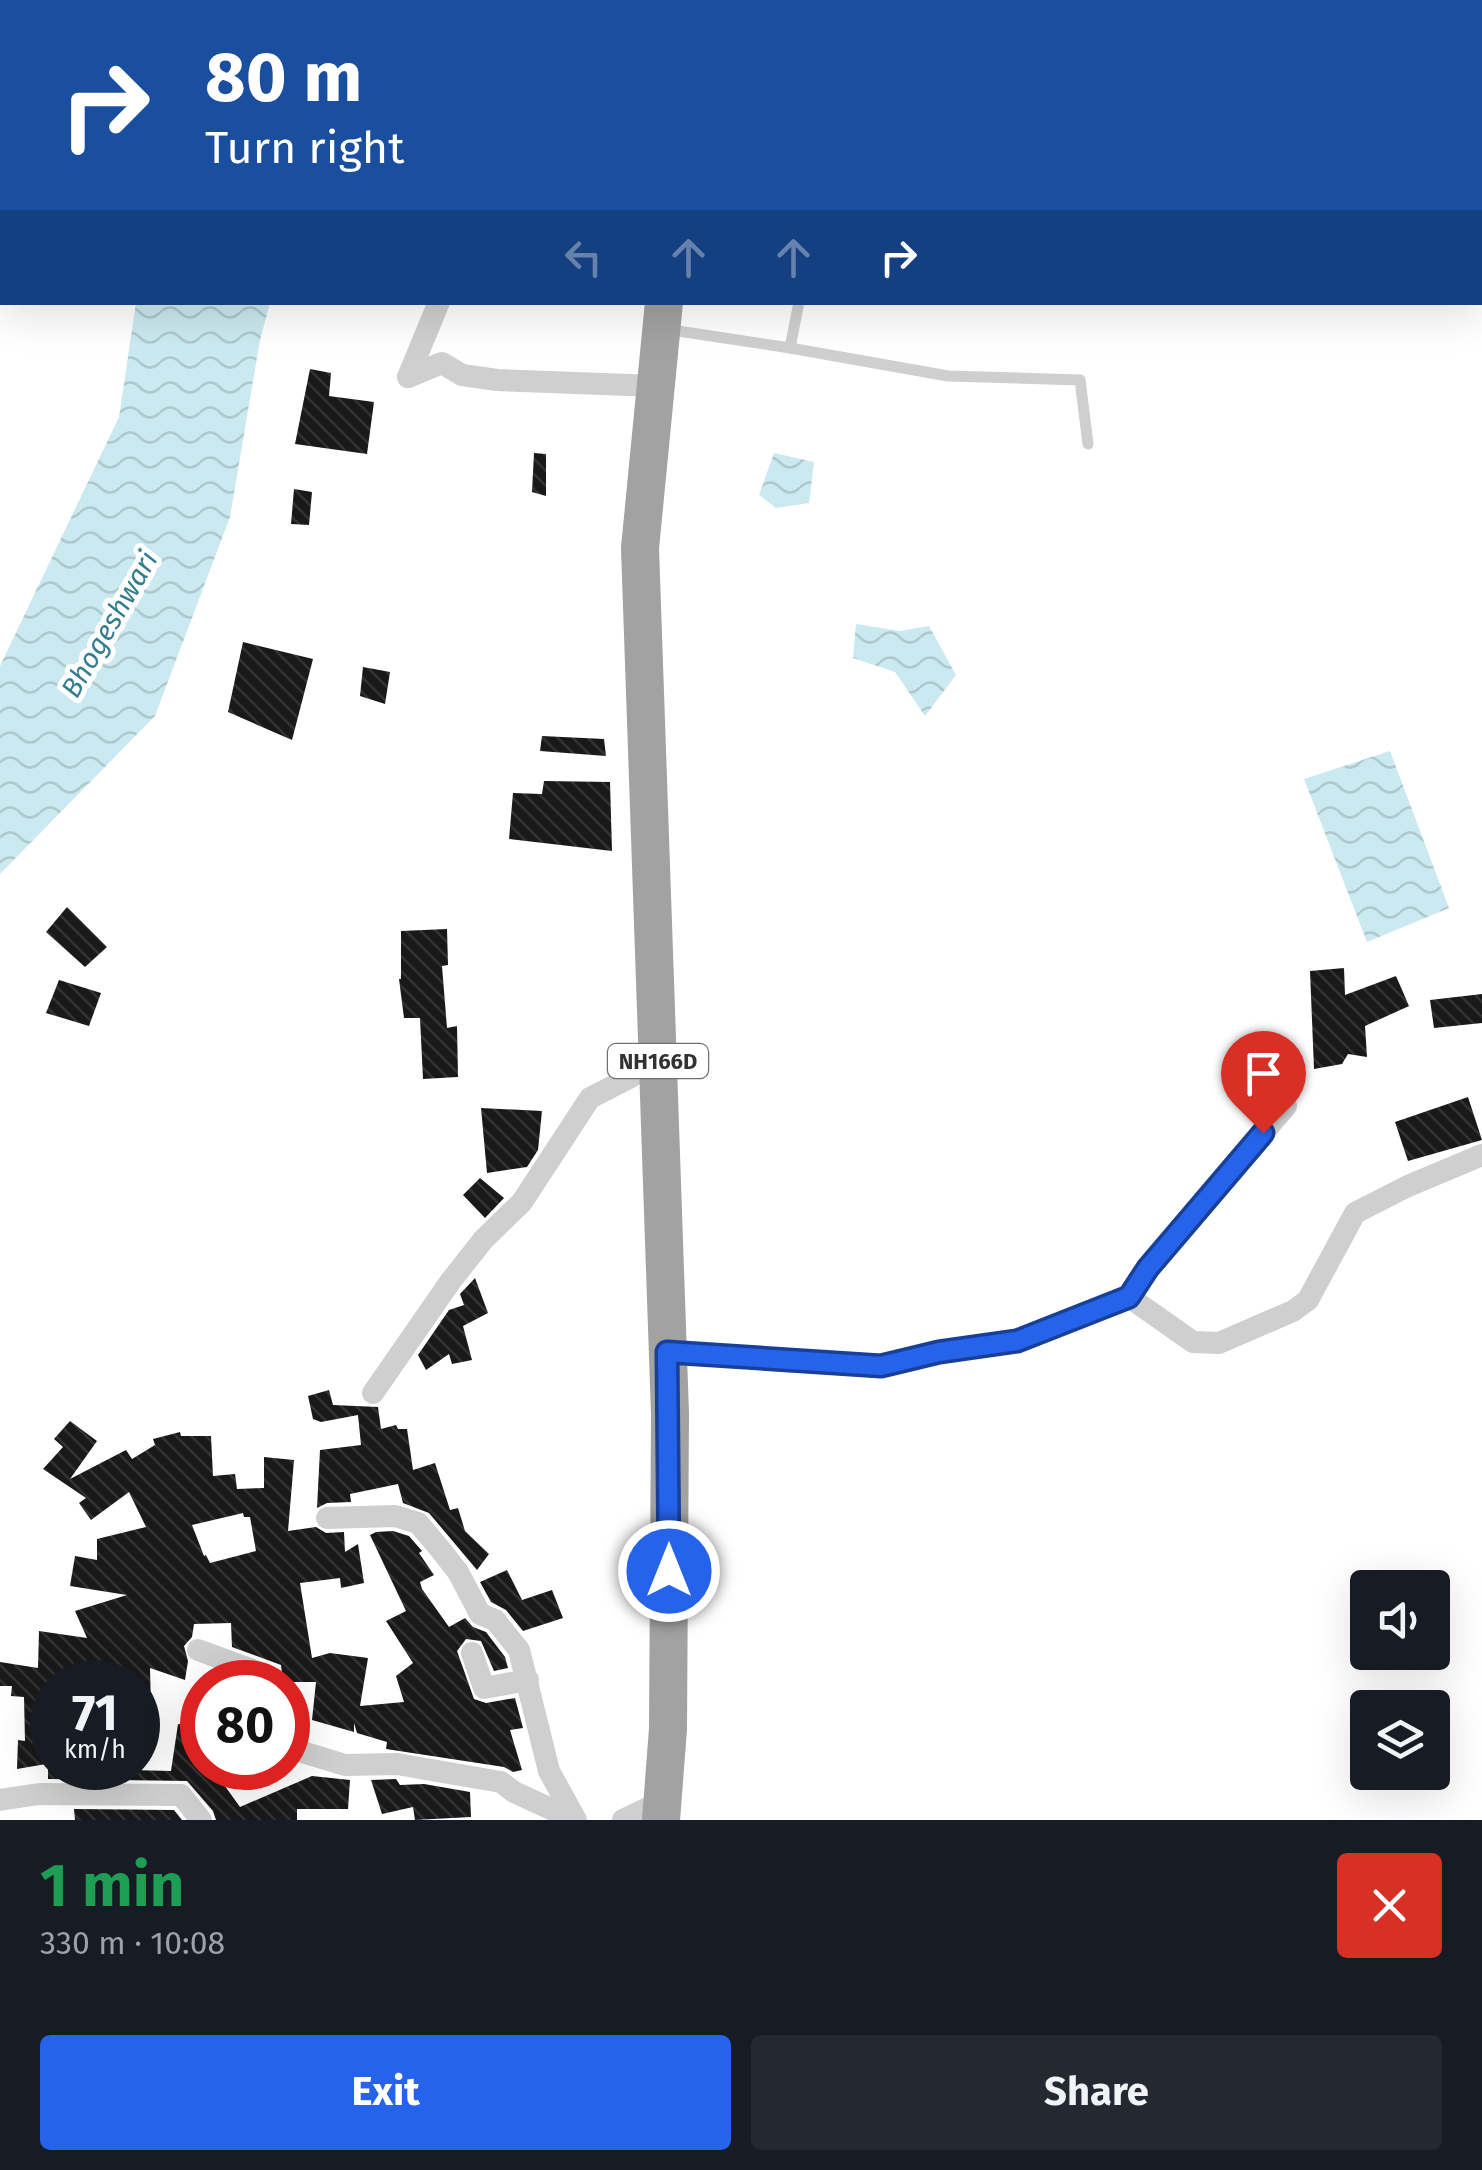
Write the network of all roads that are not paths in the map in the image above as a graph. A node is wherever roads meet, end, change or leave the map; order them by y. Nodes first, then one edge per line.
1 (438, 305) edge
2 (798, 305) edge
3 (663, 316) edge
4 (790, 348) junction
5 (656, 386) junction
6 (1088, 444) dead end
7 (657, 1049) junction
8 (1286, 1106) dead end
9 (1482, 1155) edge
10 (1129, 1297) junction
11 (667, 1352) junction
12 (373, 1392) dead end
13 (328, 1518) dead end
14 (198, 1650) dead end
15 (472, 1652) dead end
16 (225, 1660) edge
17 (528, 1680) junction
18 (310, 1756) edge
19 (550, 1771) junction
20 (507, 1786) junction
21 (0, 1800) edge
22 (661, 1815) edge
23 (201, 1820) edge
24 (576, 1820) edge
25 (623, 1820) edge

1 - 5 street
2 - 4 lane
3 - 4 lane
3 - 5 highway, NH166D
4 - 6 lane
5 - 7 highway, NH166D
7 - 11 highway, NH166D
7 - 12 street
8 - 10 street
9 - 10 street
10 - 11 street
11 - 22 highway, NH166D
13 - 17 street
14 - 16 street
15 - 17 street
17 - 19 street
18 - 20 street
19 - 20 street
19 - 24 street
20 - 24 street
21 - 23 street
22 - 25 street

